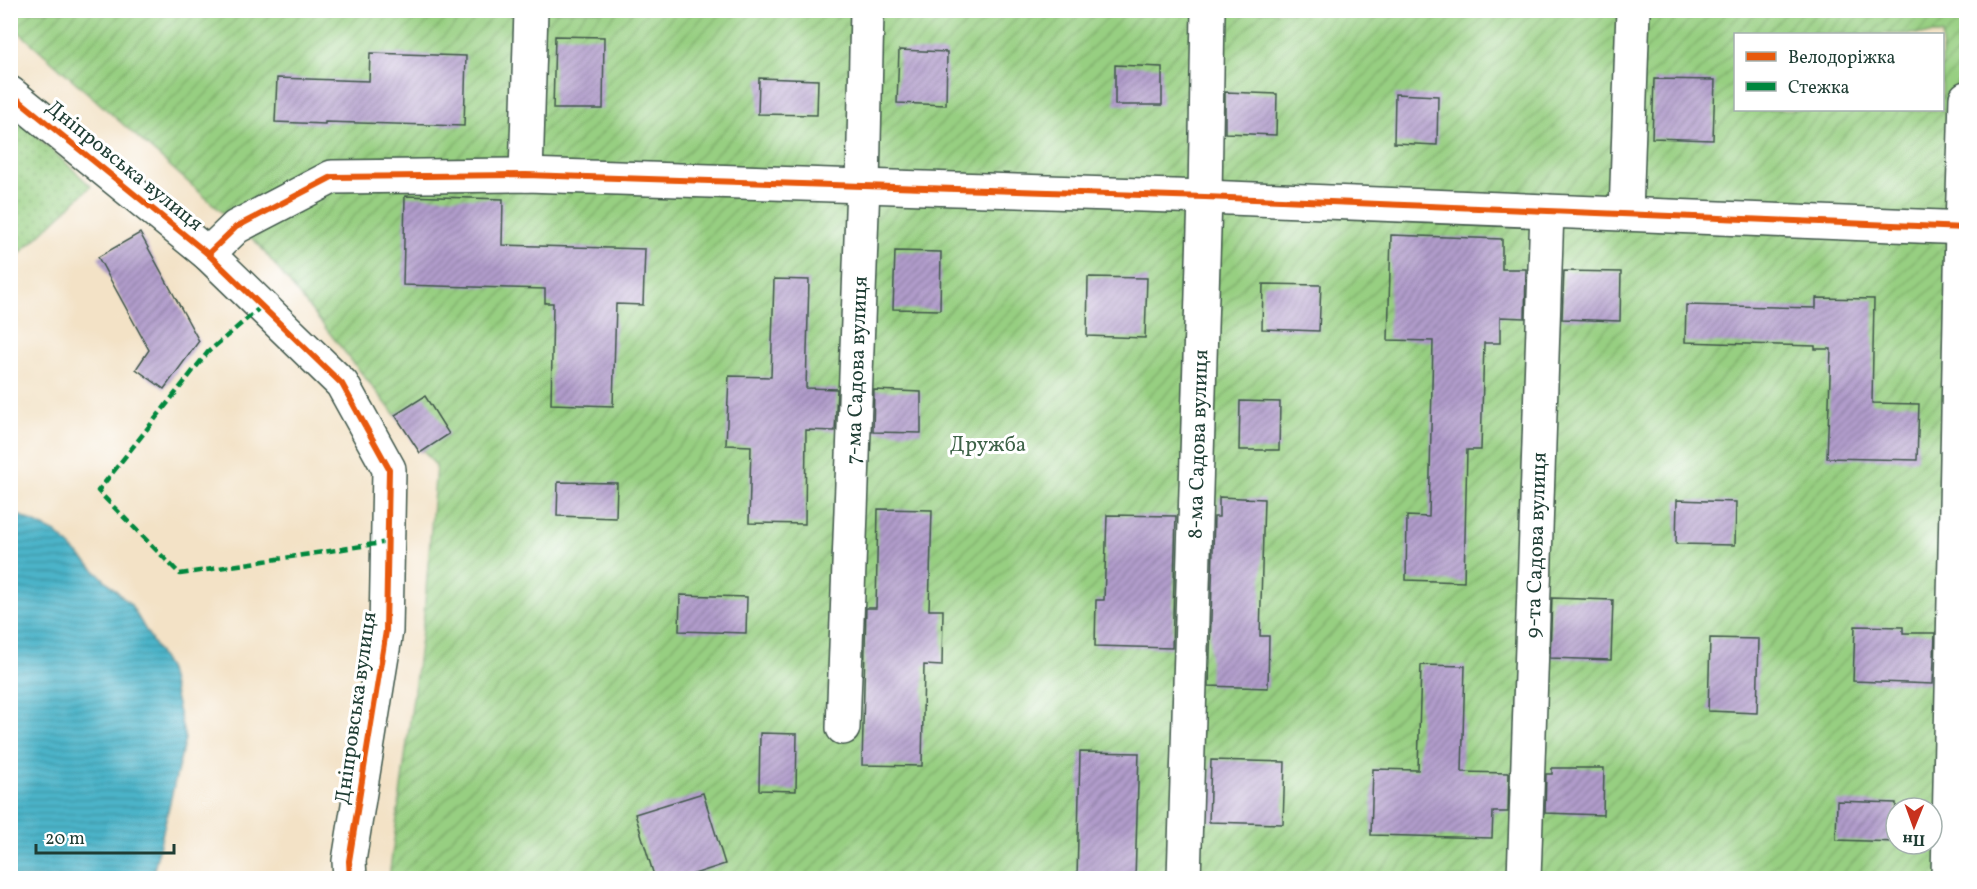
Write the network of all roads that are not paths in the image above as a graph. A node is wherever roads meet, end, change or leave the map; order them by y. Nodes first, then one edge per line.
1 (531, 10) edge
2 (867, 10) edge
3 (1208, 10) edge
4 (1633, 10) edge
5 (10, 93) edge
6 (1966, 98) edge
7 (526, 175) junction
8 (863, 185) junction
9 (1205, 197) junction
10 (1547, 211) junction
11 (1626, 214) junction
12 (1964, 228) edge
13 (208, 254) junction
14 (843, 728) dead end
15 (350, 879) edge
16 (1184, 879) edge
17 (1524, 879) edge
18 (1948, 879) edge

1 - 7 street
2 - 8 street, 7-ма Садова вулиця
3 - 9 street, 8-ма Садова вулиця
4 - 11 street
5 - 13 street, Дніпровська вулиця
6 - 12 street
7 - 8 street
7 - 13 street
8 - 9 street
8 - 14 street, 7-ма Садова вулиця
9 - 10 street
9 - 16 street, 8-ма Садова вулиця
10 - 11 street
10 - 17 street, 9-та Садова вулиця
11 - 12 street
12 - 18 street
13 - 15 street, Дніпровська вулиця

